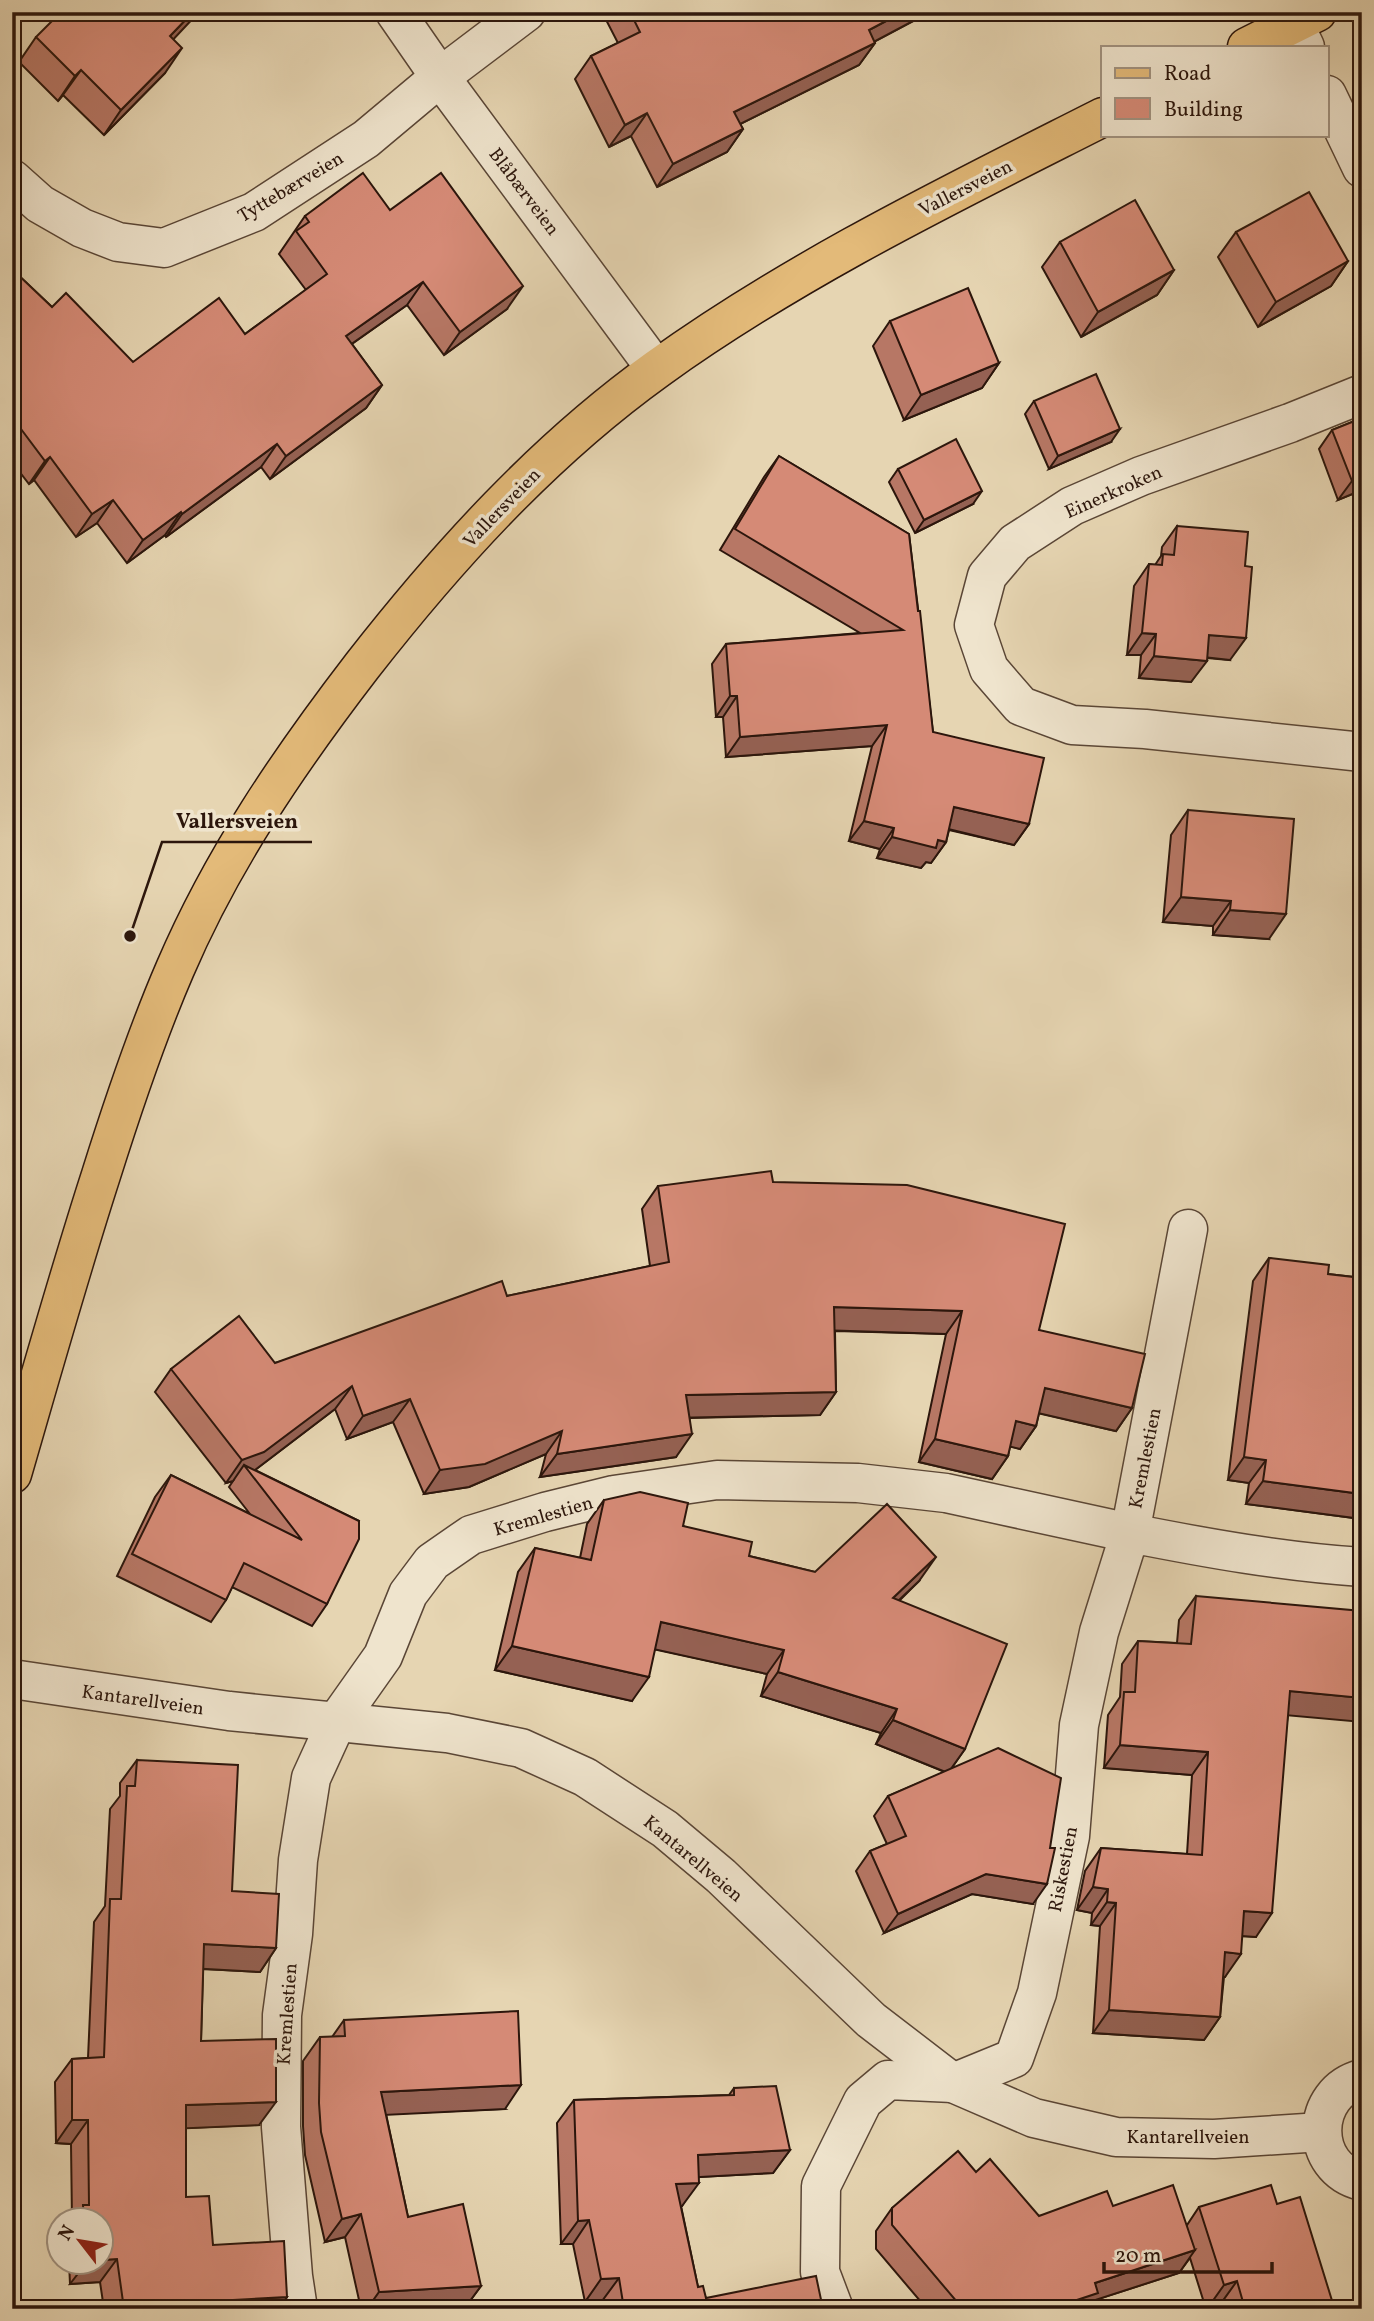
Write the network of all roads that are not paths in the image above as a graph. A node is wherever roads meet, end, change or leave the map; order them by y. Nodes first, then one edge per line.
1 (395, 12) edge
2 (526, 12) edge
3 (1305, 28) edge
4 (1250, 46) edge
5 (440, 78) junction
6 (1328, 96) edge
7 (1101, 118) edge
8 (1362, 168) edge
9 (12, 179) edge
10 (656, 369) junction
11 (1362, 394) edge
12 (1362, 752) edge
13 (1188, 1229) dead end
14 (12, 1474) edge
15 (1130, 1533) junction
16 (1362, 1567) edge
17 (12, 1679) edge
18 (337, 1721) junction
19 (1362, 2079) edge
20 (953, 2083) junction
21 (1321, 2132) junction
22 (1362, 2181) edge
23 (298, 2309) edge
24 (834, 2309) edge

1 - 5 street, Blåbærveien
2 - 5 street, Tyttebærveien
3 - 4 main road
5 - 9 street, Tyttebærveien
5 - 10 street, Blåbærveien
6 - 8 street
7 - 10 main road, Vallersveien
10 - 14 main road, Vallersveien
11 - 12 street, Einerkroken
13 - 15 street, Kremlestien
15 - 16 street
15 - 18 street, Kremlestien
15 - 20 street, Riskestien
17 - 18 street, Kantarellveien
18 - 20 street, Kantarellveien
18 - 23 street, Kremlestien
19 - 21 street
20 - 21 street, Kantarellveien
20 - 24 street, Riskestien
21 - 22 street

